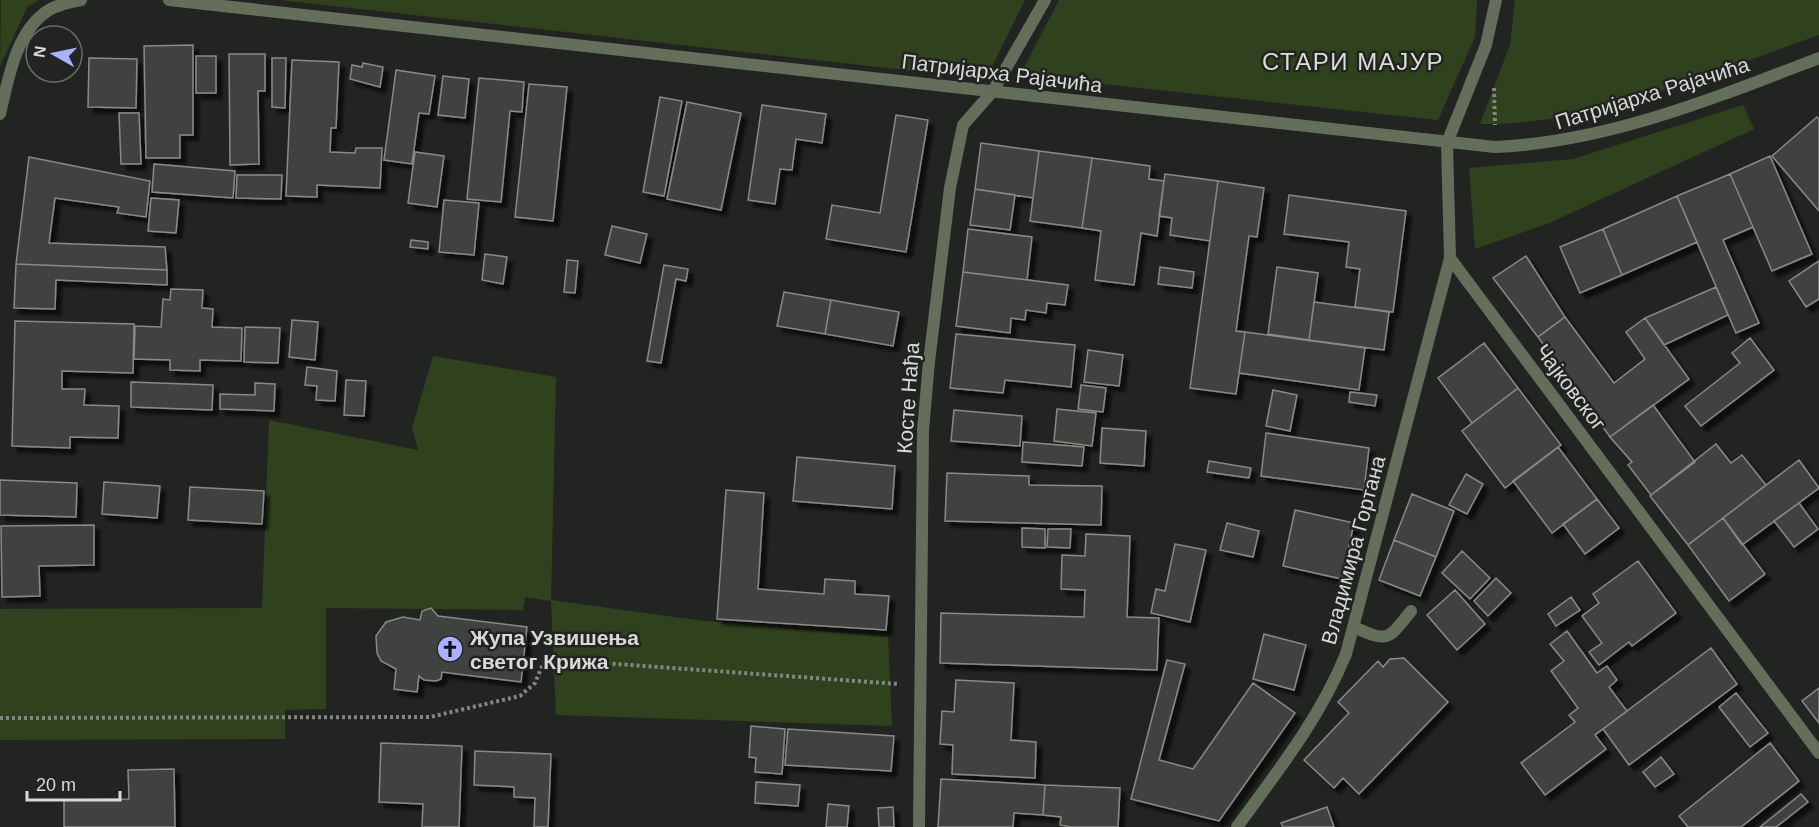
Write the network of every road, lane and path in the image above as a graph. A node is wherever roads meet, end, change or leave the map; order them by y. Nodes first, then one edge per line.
1 (81, 0) edge
2 (169, 0) edge
3 (1045, 0) edge
4 (1496, 0) edge
5 (1819, 58) edge
6 (993, 91) junction
7 (0, 114) edge
8 (1447, 143) junction
9 (1450, 258) junction
10 (1411, 611) dead end
11 (1354, 627) junction
12 (920, 686) junction
13 (0, 718) edge
14 (1819, 753) edge
15 (919, 827) edge
16 (1237, 827) edge

1 - 7 street
2 - 6 street, Патријарха Рајачића
3 - 6 street, Косте Нађа
4 - 8 street
5 - 8 street, Патријарха Рајачића
6 - 8 street, Патријарха Рајачића
6 - 12 street, Косте Нађа
8 - 9 street
9 - 11 street, Владимира Гортана
9 - 14 street, Чајковског
10 - 11 street
11 - 16 street, Владимира Гортана
12 - 13 path
12 - 15 street, Косте Нађа

